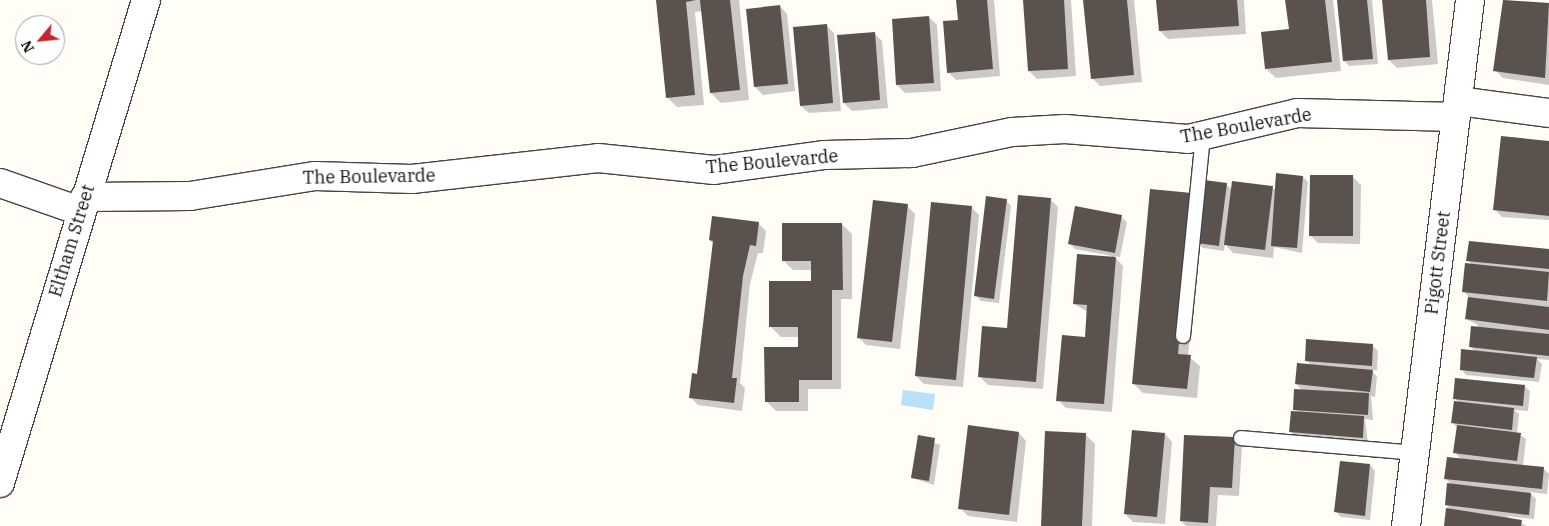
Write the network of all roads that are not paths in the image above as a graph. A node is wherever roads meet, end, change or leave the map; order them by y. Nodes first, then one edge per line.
1 (146, 0) edge
2 (1470, 0) edge
3 (1457, 109) junction
4 (1549, 113) edge
5 (1203, 137) junction
6 (0, 183) edge
7 (82, 204) junction
8 (1183, 336) dead end
9 (1241, 438) dead end
10 (1415, 453) junction
11 (0, 483) edge
12 (1406, 526) edge

1 - 7 street, Eltham Street
2 - 3 street, Pigott Street
3 - 4 street, The Boulevarde
3 - 5 street, The Boulevarde
3 - 10 street, Pigott Street
5 - 7 street, The Boulevarde
5 - 8 lane
6 - 7 street, The Boulevarde
7 - 11 street, Eltham Street
9 - 10 lane
10 - 12 street, Pigott Street

